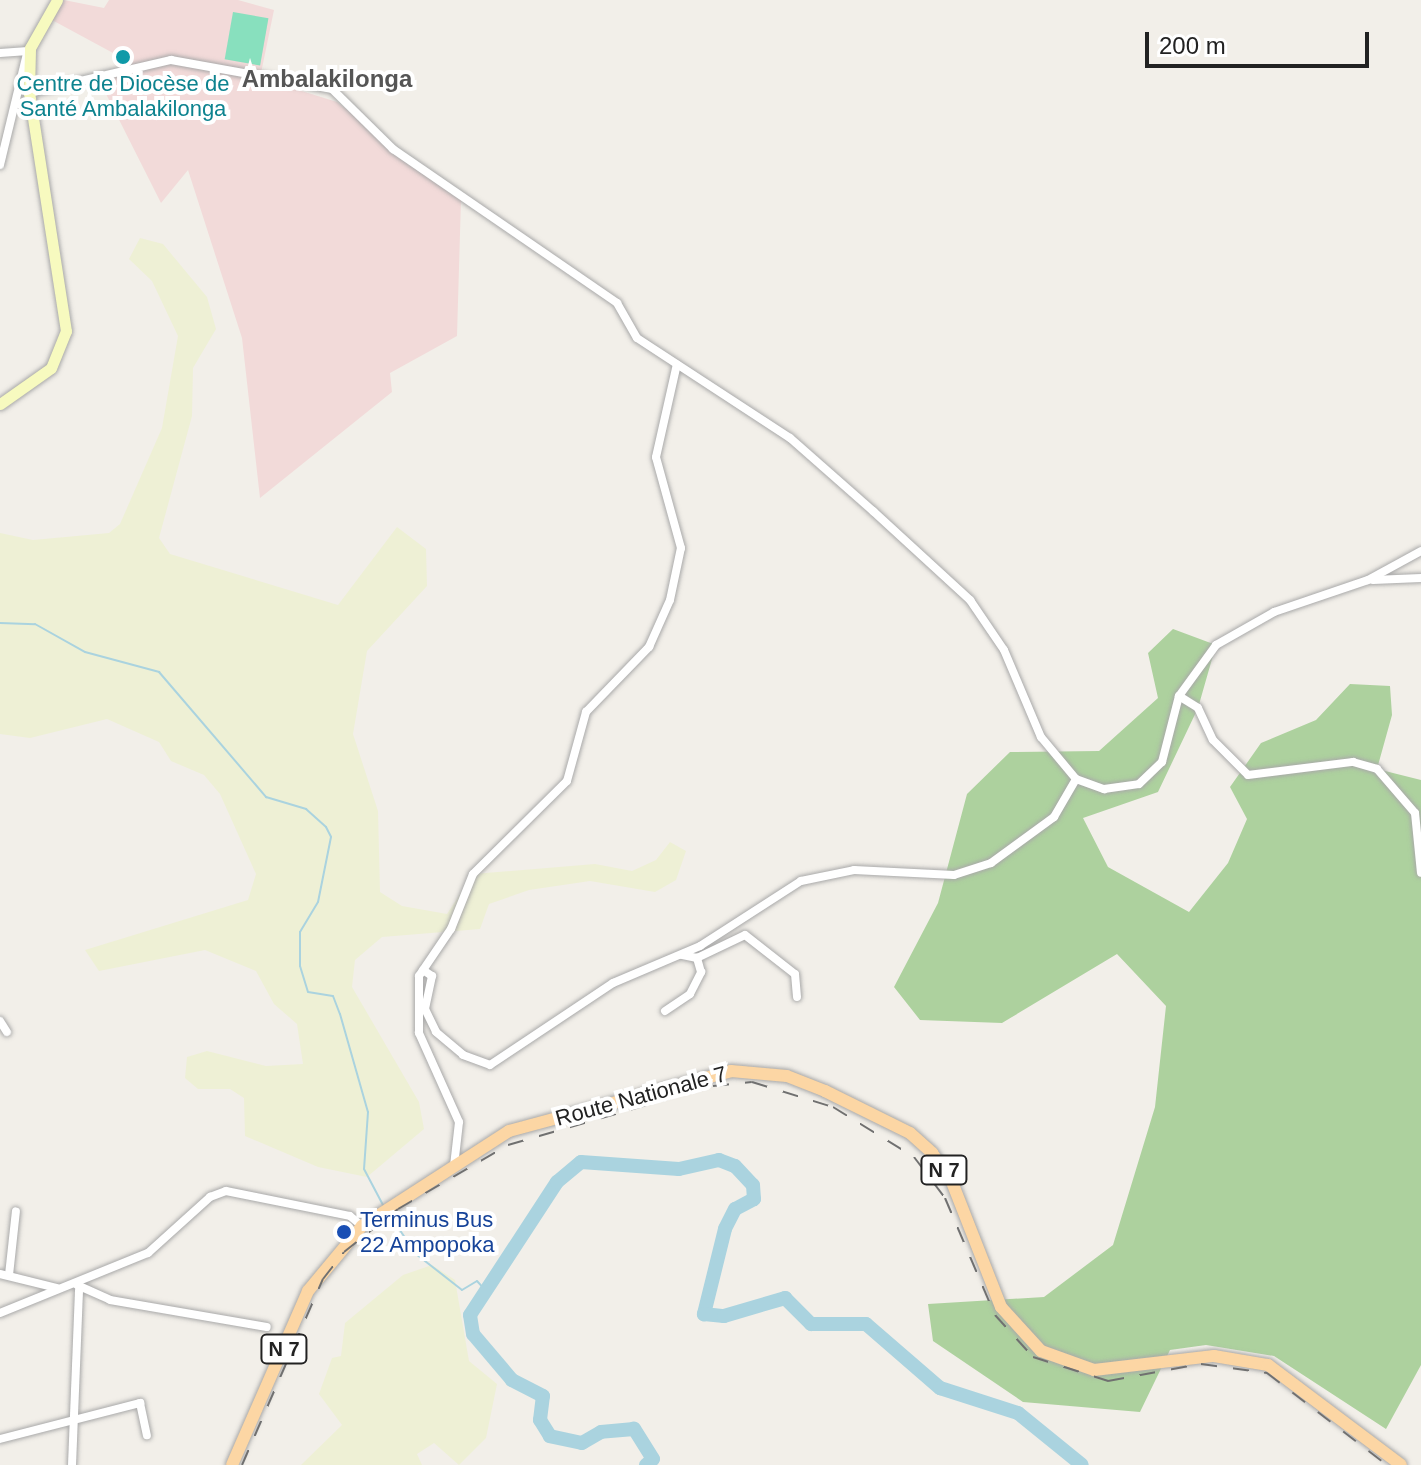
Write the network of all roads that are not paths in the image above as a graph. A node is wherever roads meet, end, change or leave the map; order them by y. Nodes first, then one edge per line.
1 (57, 0) edge
2 (29, 50) junction
3 (0, 53) edge
4 (29, 93) junction
5 (0, 165) edge
6 (677, 364) junction
7 (0, 404) edge
8 (1421, 551) edge
9 (1421, 578) edge
10 (1368, 580) junction
11 (1179, 696) junction
12 (1076, 779) junction
13 (1421, 873) edge
14 (681, 955) junction
15 (697, 958) junction
16 (423, 970) junction
17 (797, 997) dead end
18 (665, 1011) dead end
19 (0, 1021) edge
20 (7, 1032) dead end
21 (454, 1166) junction
22 (16, 1211) dead end
23 (362, 1226) junction
24 (4, 1274) edge
25 (78, 1288) junction
26 (59, 1289) junction
27 (0, 1313) edge
28 (267, 1327) dead end
29 (74, 1424) junction
30 (147, 1435) dead end
31 (0, 1439) edge
32 (72, 1465) edge
33 (232, 1465) edge
34 (1401, 1465) edge

1 - 2 street
2 - 3 street
2 - 4 street
2 - 5 street
4 - 6 street
4 - 7 street
6 - 12 street
6 - 16 street
8 - 10 street
9 - 10 street
10 - 11 street
11 - 12 street
11 - 13 street
12 - 14 street
14 - 15 street
14 - 16 street
15 - 17 street
15 - 18 street
16 - 21 street
19 - 20 street
21 - 23 main road, Route Nationale 7 / N 7
21 - 34 main road, Route Nationale 7 / N 7
22 - 24 street
23 - 25 street
23 - 33 main road, N 7
24 - 26 street
25 - 26 street
25 - 28 street
25 - 29 street
26 - 27 street
29 - 30 street
29 - 31 street
29 - 32 street

